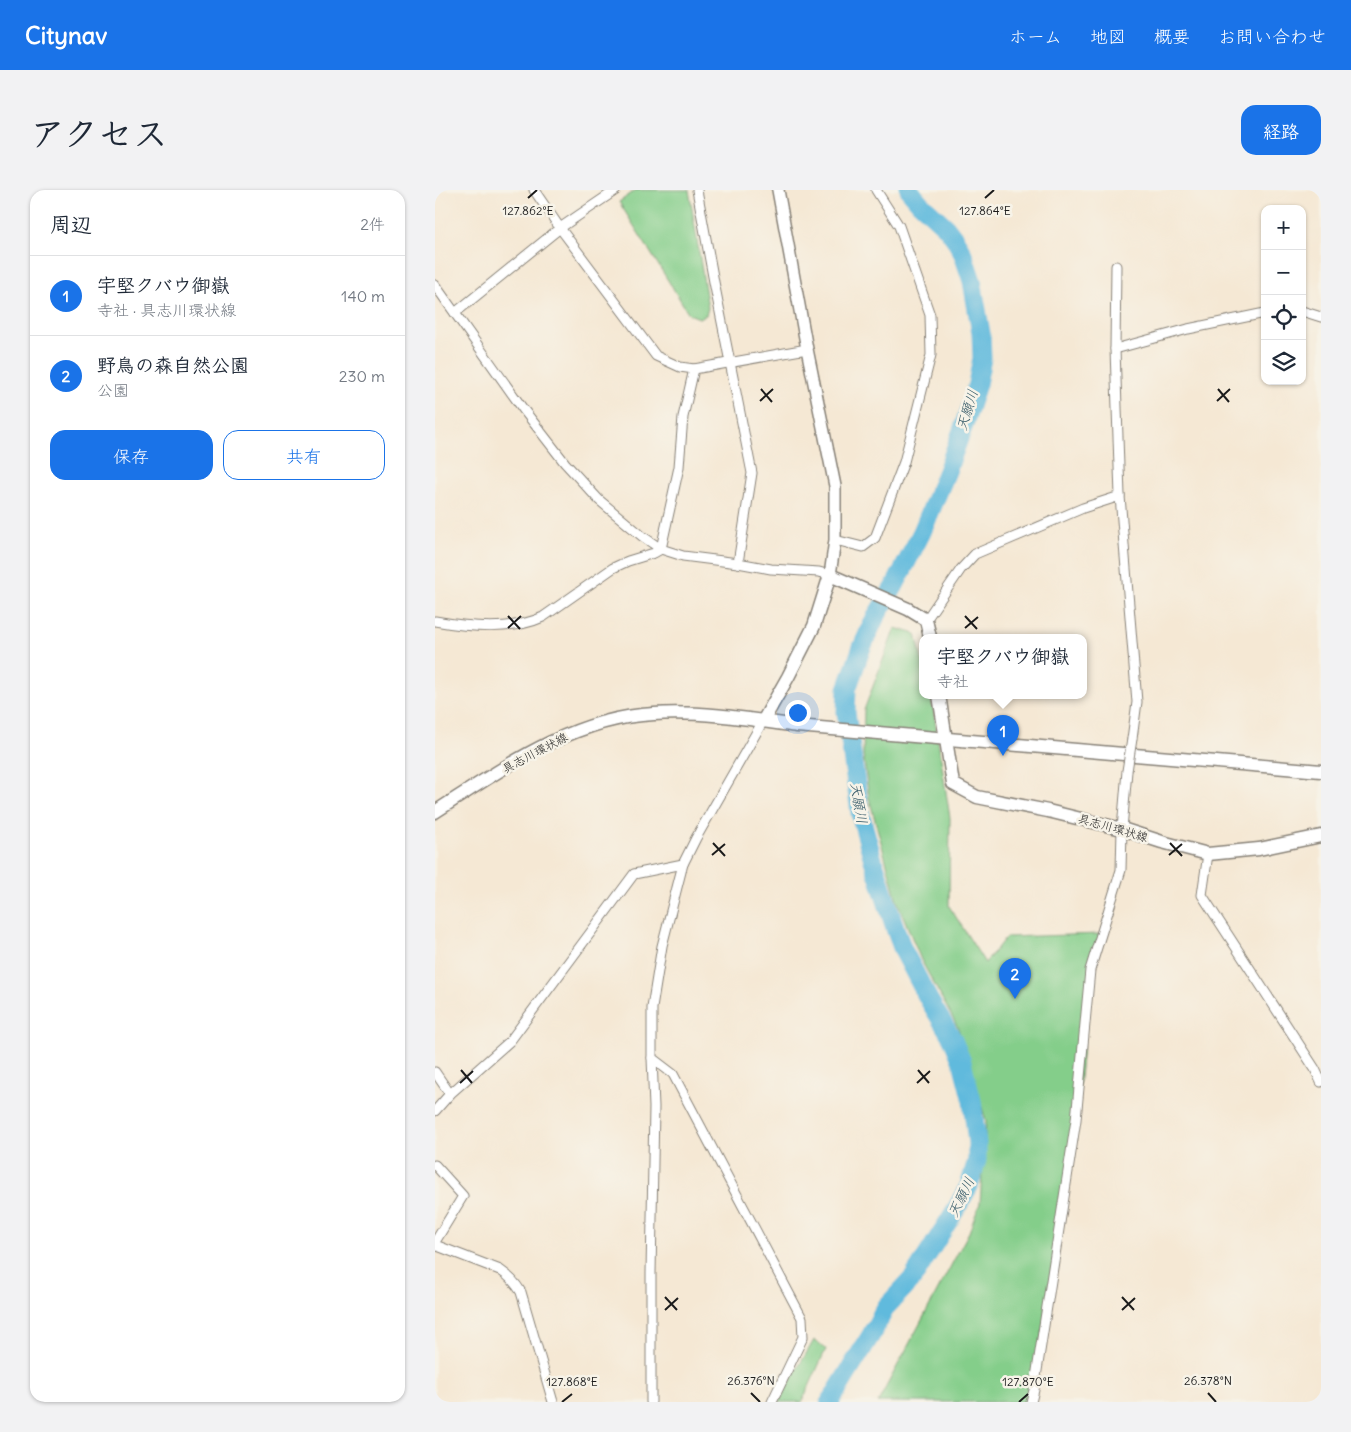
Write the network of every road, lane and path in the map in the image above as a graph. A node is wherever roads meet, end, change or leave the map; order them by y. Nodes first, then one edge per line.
1 (533, 190) edge
2 (616, 190) edge
3 (697, 190) edge
4 (778, 190) edge
5 (876, 190) edge
6 (560, 228) junction
7 (1116, 266) dead end
8 (435, 285) edge
9 (1306, 311) edge
10 (455, 313) junction
11 (1261, 314) edge
12 (1321, 317) edge
13 (1115, 348) junction
14 (807, 349) junction
15 (730, 363) junction
16 (694, 369) junction
17 (1120, 496) junction
18 (835, 540) junction
19 (661, 549) junction
20 (738, 563) junction
21 (830, 575) junction
22 (926, 620) junction
23 (435, 621) edge
24 (929, 634) edge
25 (940, 699) edge
26 (763, 721) junction
27 (946, 739) junction
28 (1321, 771) edge
29 (435, 812) edge
30 (1122, 829) junction
31 (1321, 836) edge
32 (1208, 854) junction
33 (683, 864) junction
34 (652, 1058) junction
35 (435, 1072) edge
36 (1321, 1082) edge
37 (450, 1094) junction
38 (435, 1111) edge
39 (435, 1165) edge
40 (435, 1243) edge
41 (553, 1402) edge
42 (651, 1402) edge
43 (772, 1402) edge
44 (1031, 1402) edge

1 - 6 street
2 - 6 street
3 - 15 street
4 - 14 street
5 - 18 street
6 - 10 street
6 - 16 street
7 - 13 street
8 - 10 street
9 - 12 street
10 - 19 street
11 - 13 street
13 - 17 street
14 - 15 street
14 - 18 street
15 - 16 street
15 - 20 street
16 - 19 street
17 - 22 street
17 - 30 street, bridge
18 - 21 street
19 - 20 street
19 - 23 street
20 - 21 street
21 - 22 main road
21 - 26 main road
22 - 24 main road
25 - 27 main road, 具志川環状線
26 - 27 main road, 具志川環状線
26 - 29 main road, 具志川環状線
26 - 33 street
27 - 28 main road, 具志川環状線
27 - 30 main road, 具志川環状線
30 - 32 main road, 具志川環状線
30 - 44 street
31 - 32 main road, 具志川環状線
32 - 36 street
33 - 34 street
33 - 37 street
34 - 42 street
34 - 43 street
35 - 37 street
37 - 38 street
39 - 40 street
40 - 41 street

